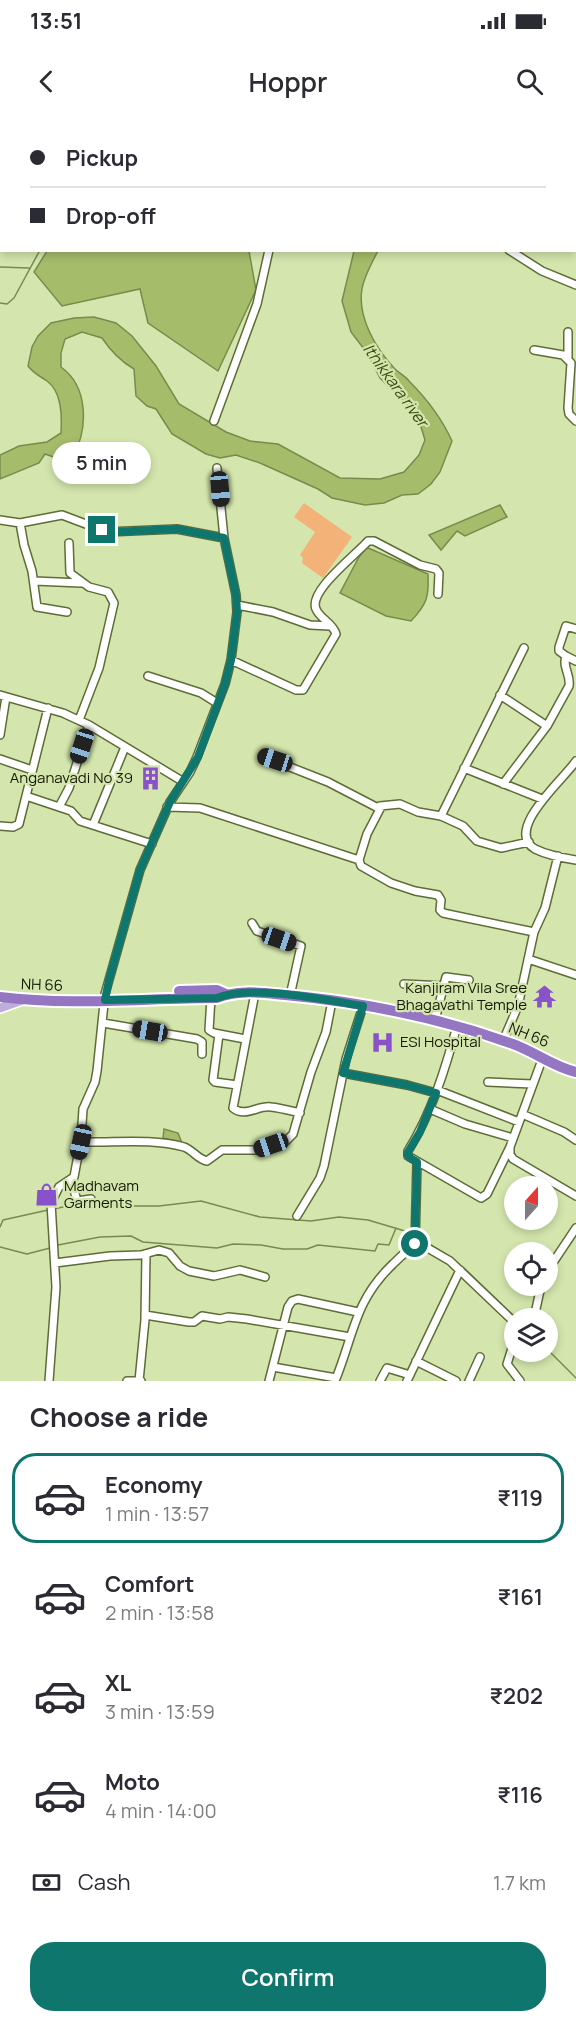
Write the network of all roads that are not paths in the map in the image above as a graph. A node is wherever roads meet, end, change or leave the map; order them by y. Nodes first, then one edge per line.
1 (269, 252) edge
2 (512, 252) edge
3 (576, 285) edge
4 (568, 332) dead end
5 (534, 350) dead end
6 (568, 359) junction
7 (214, 421) dead end
8 (576, 421) edge
9 (217, 468) dead end
10 (0, 520) edge
11 (20, 523) junction
12 (224, 538) junction
13 (69, 543) dead end
14 (34, 581) junction
15 (81, 583) junction
16 (438, 594) dead end
17 (237, 605) junction
18 (67, 612) dead end
19 (331, 626) junction
20 (576, 629) edge
21 (524, 648) dead end
22 (566, 656) junction
23 (231, 660) junction
24 (576, 661) edge
25 (148, 676) dead end
26 (500, 695) junction
27 (3, 696) edge
28 (217, 703) junction
29 (48, 708) junction
30 (79, 720) junction
31 (89, 725) junction
32 (547, 726) junction
33 (0, 734) edge
34 (125, 747) junction
35 (262, 756) dead end
36 (0, 759) edge
37 (576, 761) edge
38 (464, 768) junction
39 (32, 771) junction
40 (182, 781) junction
41 (503, 784) junction
42 (26, 796) junction
43 (543, 799) junction
44 (59, 807) junction
45 (168, 807) junction
46 (380, 809) junction
47 (441, 816) junction
48 (93, 825) junction
49 (0, 826) edge
50 (529, 842) junction
51 (152, 844) junction
52 (558, 856) junction
53 (359, 860) junction
54 (576, 860) edge
55 (252, 923) dead end
56 (534, 932) junction
57 (528, 959) junction
58 (576, 975) edge
59 (469, 980) dead end
60 (404, 984) dead end
61 (444, 986) junction
62 (255, 993) junction
63 (226, 994) junction
64 (290, 996) junction
65 (105, 997) junction
66 (211, 998) junction
67 (0, 999) edge
68 (332, 1001) junction
69 (363, 1006) junction
70 (435, 1020) junction
71 (103, 1023) junction
72 (457, 1026) junction
73 (219, 1034) junction
74 (246, 1039) junction
75 (503, 1041) junction
76 (202, 1054) dead end
77 (543, 1057) junction
78 (343, 1073) junction
79 (574, 1074) edge
80 (488, 1082) dead end
81 (533, 1084) junction
82 (237, 1085) junction
83 (437, 1092) junction
84 (430, 1109) junction
85 (300, 1113) junction
86 (522, 1114) junction
87 (519, 1122) junction
88 (513, 1137) junction
89 (576, 1140) edge
90 (81, 1142) junction
91 (510, 1147) junction
92 (417, 1162) junction
93 (71, 1179) junction
94 (576, 1196) edge
95 (91, 1199) dead end
96 (297, 1216) dead end
97 (576, 1229) edge
98 (415, 1244) junction
99 (146, 1254) junction
100 (558, 1255) edge
101 (55, 1263) junction
102 (460, 1270) junction
103 (266, 1277) dead end
104 (358, 1312) junction
105 (504, 1312) edge
106 (145, 1315) junction
107 (283, 1325) junction
108 (350, 1337) junction
109 (480, 1357) dead end
110 (416, 1361) junction
111 (508, 1362) edge
112 (273, 1367) junction
113 (298, 1371) junction
114 (409, 1378) edge
115 (335, 1380) edge
116 (50, 1381) edge
117 (127, 1381) edge
118 (140, 1381) edge
119 (268, 1381) edge
120 (296, 1381) edge
121 (380, 1381) edge
122 (456, 1381) edge
123 (469, 1381) edge
124 (520, 1381) edge

1 - 7 street
2 - 3 street
4 - 6 street
5 - 6 street
6 - 8 street
9 - 12 street
10 - 11 street
11 - 12 street
11 - 14 street
12 - 17 street
13 - 15 street
14 - 15 street
14 - 18 street
15 - 30 street
16 - 19 street
17 - 19 street
17 - 23 street
19 - 23 street
20 - 22 street
21 - 26 street
22 - 24 street
22 - 32 street
23 - 28 street
25 - 28 street
26 - 32 street
26 - 38 street
27 - 29 street
27 - 33 street
28 - 40 street
29 - 30 street
29 - 39 street
30 - 31 street
31 - 34 street
31 - 44 street
32 - 41 street
34 - 40 street
34 - 48 street
35 - 46 street
36 - 39 street
37 - 43 street
38 - 41 street
38 - 47 street
39 - 42 street
40 - 45 street
41 - 43 street
42 - 44 street
42 - 49 street
43 - 50 street
44 - 48 street
45 - 51 street
45 - 53 street
46 - 47 street
46 - 53 street
47 - 50 street
48 - 51 street
50 - 52 street
51 - 65 street
52 - 54 street
52 - 56 street
53 - 56 street
55 - 64 street
56 - 57 street
57 - 58 street
57 - 75 street
59 - 61 street
60 - 61 street
61 - 70 street
62 - 63 highway, NH 66
62 - 64 highway, NH 66
62 - 74 street
63 - 65 highway, NH 66
63 - 66 highway, NH 66
64 - 68 highway, NH 66
65 - 66 highway, NH 66
65 - 67 highway, NH 66
65 - 67 highway, NH 66
65 - 71 street
66 - 73 street
68 - 69 highway, NH 66
68 - 85 street
69 - 70 highway, NH 66
69 - 78 street
70 - 72 highway, NH 66
71 - 76 street
71 - 90 street
72 - 75 highway, NH 66
72 - 83 street
73 - 74 street
73 - 82 street
74 - 82 street
75 - 77 highway, NH 66
77 - 79 highway, NH 66
77 - 81 street
78 - 83 street
78 - 96 street
80 - 81 street
81 - 86 street
82 - 85 street
83 - 84 street
83 - 87 street
84 - 88 street
84 - 92 street
85 - 90 street
86 - 87 street
86 - 89 street
87 - 88 street
88 - 91 street
90 - 93 street
91 - 92 street
91 - 94 street
92 - 98 street
93 - 95 street
93 - 101 street
97 - 100 street
98 - 102 street
98 - 104 street
99 - 101 street
99 - 103 street
99 - 106 street
101 - 116 street
102 - 105 street
102 - 110 street
104 - 107 street
104 - 108 street
106 - 107 street
106 - 118 street
107 - 108 street
107 - 112 street
108 - 115 street
109 - 123 street
110 - 114 street
110 - 122 street
111 - 124 street
112 - 113 street
112 - 119 street
113 - 115 street
113 - 120 street
114 - 121 street
117 - 118 street

